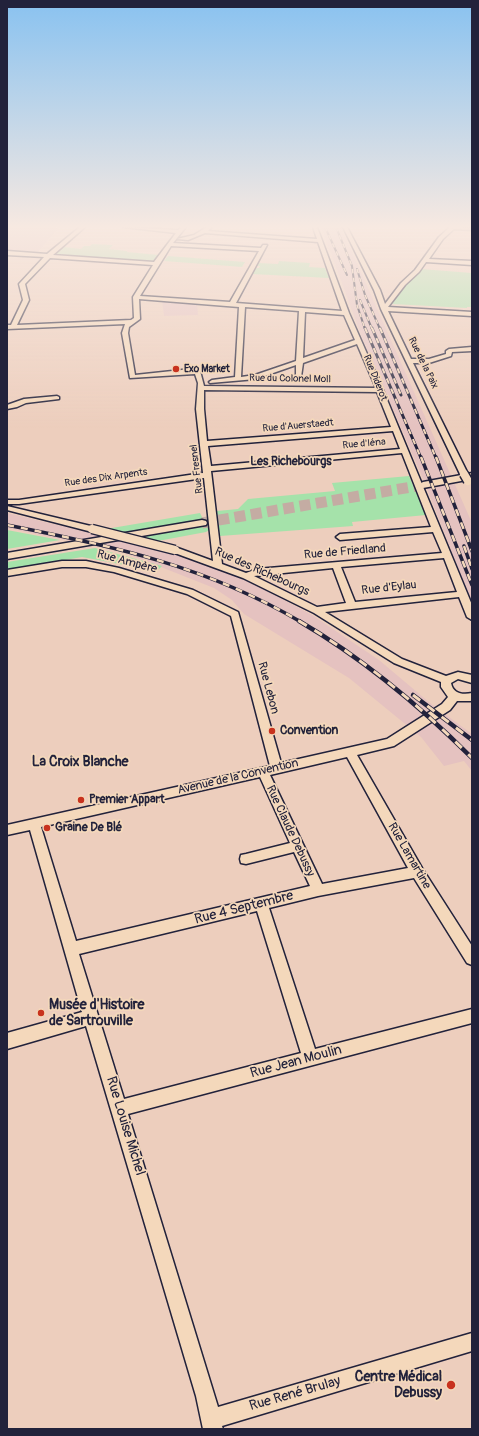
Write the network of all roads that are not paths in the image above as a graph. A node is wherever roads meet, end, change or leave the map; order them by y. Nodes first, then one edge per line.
1 (25, 294) edge
2 (138, 294) edge
3 (238, 294) edge
4 (339, 294) edge
5 (379, 294) edge
6 (395, 294) edge
7 (136, 297) junction
8 (232, 304) junction
9 (242, 305) junction
10 (385, 305) junction
11 (302, 310) junction
12 (346, 313) junction
13 (472, 314) edge
14 (133, 322) junction
15 (10, 327) edge
16 (359, 341) junction
17 (472, 349) edge
18 (300, 361) junction
19 (409, 362) junction
20 (299, 376) dead end
21 (238, 379) junction
22 (201, 386) junction
23 (380, 390) junction
24 (57, 398) dead end
25 (7, 407) edge
26 (394, 429) junction
27 (204, 444) junction
28 (404, 451) junction
29 (207, 472) junction
30 (469, 480) edge
31 (423, 485) tunnel mouth
32 (11, 505) edge
33 (202, 523) tunnel mouth
34 (436, 529) junction
35 (340, 537) dead end
36 (448, 555) junction
37 (7, 556) edge
38 (218, 565) junction
39 (336, 565) junction
40 (7, 573) edge
41 (246, 576) junction
42 (464, 594) junction
43 (352, 605) junction
44 (317, 611) junction
45 (235, 614) joint
46 (472, 617) edge
47 (472, 679) edge
48 (447, 680) junction
49 (455, 696) junction
50 (472, 697) edge
51 (350, 752) junction
52 (276, 768) junction
53 (263, 772) junction
54 (34, 823) junction
55 (7, 830) edge
56 (297, 846) junction
57 (246, 859) dead end
58 (417, 872) junction
59 (318, 890) junction
60 (261, 903) junction
61 (71, 948) junction
62 (472, 958) edge
63 (472, 1016) edge
64 (91, 1017) junction
65 (7, 1041) edge
66 (310, 1058) junction
67 (119, 1108) junction
68 (472, 1342) edge
69 (212, 1424) edge

1 - 15 street
2 - 7 street
3 - 8 street
4 - 12 street, Rue Diderot
5 - 10 street, Rue de la Paix
6 - 10 street
7 - 8 street
7 - 14 street
8 - 9 street
9 - 11 street
9 - 21 street
10 - 13 street
10 - 19 street, Rue de la Paix
11 - 12 street
11 - 18 street
12 - 16 street, Rue Diderot
14 - 15 street
14 - 22 street, Rue Fresnel
16 - 18 street
16 - 23 street, Rue Diderot
17 - 19 street
18 - 20 street
18 - 21 street
19 - 30 street, Rue de la Paix
21 - 22 street
22 - 23 street, Rue du Colonel Moll
22 - 27 street, Rue Fresnel
23 - 26 street, Rue Diderot
24 - 25 street
26 - 27 street, Rue d'Auerstaedt
26 - 28 street, Rue Diderot
27 - 29 street, Rue Fresnel
28 - 29 street, Rue d'Iéna
28 - 34 street, Rue Diderot
29 - 32 street, Rue des Dix Arpents
29 - 38 street, Rue Fresnel
30 - 31 main road
32 - 38 street, Rue des Richebourgs, bridge
33 - 37 main road
34 - 35 street
34 - 36 street, Rue Diderot
36 - 39 street, Rue de Friedland
36 - 42 street, Rue Diderot
38 - 41 street, Rue des Richebourgs
39 - 41 street, Rue de Friedland
39 - 43 street
40 - 45 street, Rue Ampère
41 - 44 street, Rue des Richebourgs
42 - 43 street, Rue d'Eylau
42 - 46 street, Rue Diderot
43 - 44 street, Rue d'Eylau
44 - 48 street, Rue des Richebourgs
45 - 52 street, Rue Lebon
47 - 48 street
48 - 49 street
49 - 50 street
49 - 51 street, Avenue de la Convention
51 - 52 street, Avenue de la Convention
51 - 58 street, Rue Lamartine
52 - 53 street, Avenue de la Convention
53 - 54 street, Avenue de la Convention
53 - 56 street, Rue Claude Debussy
54 - 55 street, Avenue de la Convention
54 - 61 street, Rue Louise Michel
56 - 57 street
56 - 59 street, Rue Claude Debussy
58 - 59 street, Rue 4 Septembre
58 - 62 street, Rue Lamartine
59 - 60 street, Rue 4 Septembre
60 - 61 street, Rue 4 Septembre
60 - 66 street
61 - 64 street, Rue Louise Michel
63 - 66 street, Rue Jean Moulin
64 - 65 street
64 - 67 street, Rue Louise Michel
66 - 67 street, Rue Jean Moulin
67 - 69 street, Rue Louise Michel
68 - 69 street, Rue René Brulay

